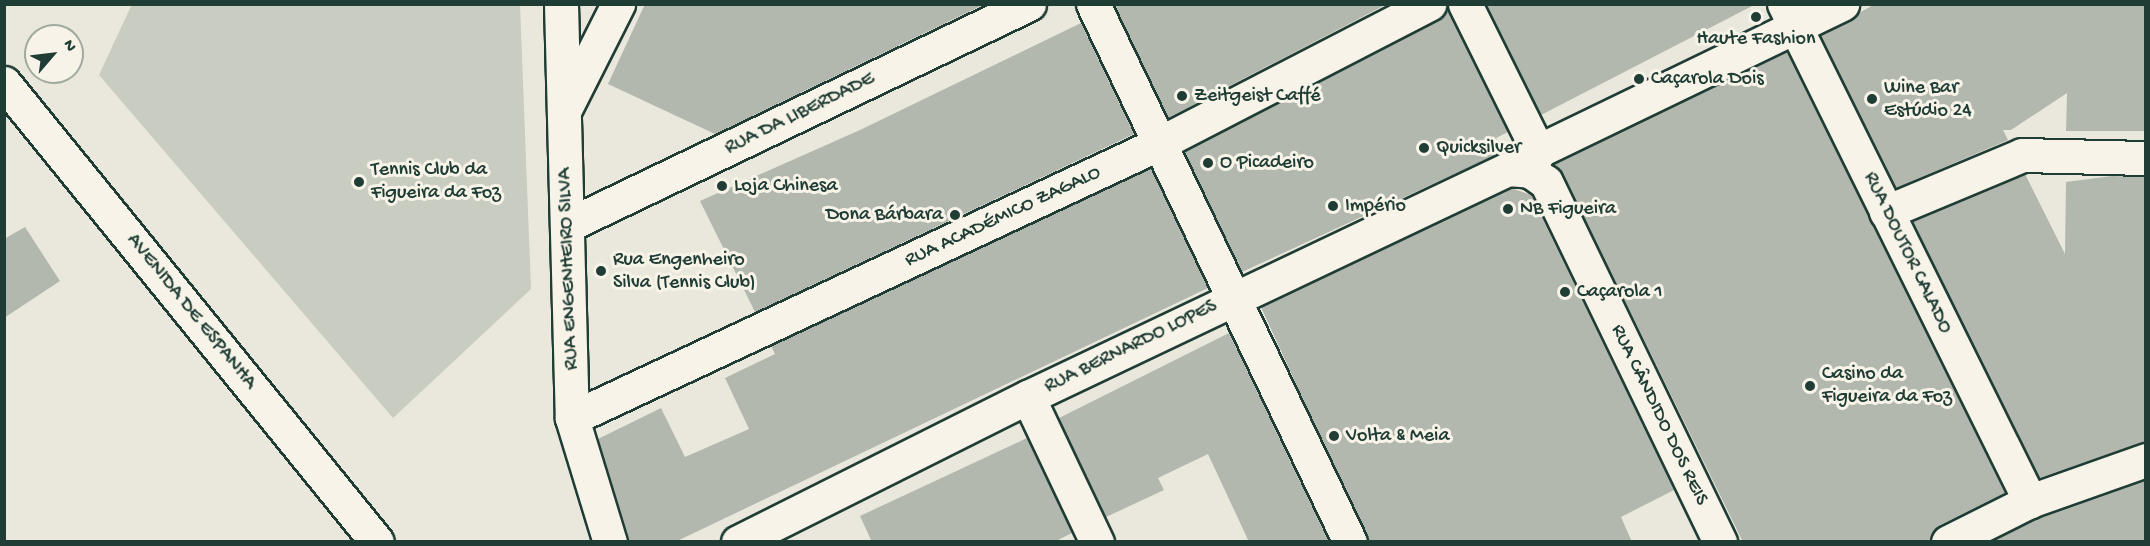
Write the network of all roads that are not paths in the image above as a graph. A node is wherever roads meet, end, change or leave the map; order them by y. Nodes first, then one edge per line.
1 (561, 4) edge
2 (618, 4) edge
3 (1029, 4) edge
4 (1093, 4) edge
5 (1429, 4) edge
6 (1465, 4) edge
7 (1842, 4) edge
8 (1789, 16) edge
9 (4, 83) edge
10 (562, 113) junction
11 (1160, 143) junction
12 (2145, 158) edge
13 (1534, 161) junction
14 (1886, 212) junction
15 (570, 224) junction
16 (1234, 298) junction
17 (1028, 397) junction
18 (572, 418) junction
19 (2145, 460) edge
20 (2030, 501) junction
21 (377, 542) edge
22 (610, 542) edge
23 (738, 542) edge
24 (1097, 542) edge
25 (1350, 542) edge
26 (1720, 542) edge
27 (1948, 542) edge

1 - 10 street, RUA ENGENHEIRO SILVA
2 - 10 street
3 - 15 street, RUA DA LIBERDADE
4 - 11 street
5 - 11 street, RUA ACADÉMICO ZAGALO
6 - 13 street, RUA CÂNDIDO DOS REIS
7 - 8 street, RUA BERNARDO LOPES
8 - 13 street, RUA BERNARDO LOPES
8 - 14 street, RUA DOUTOR CALADO
9 - 21 street, AVENIDA DE ESPANHA
10 - 15 street, RUA ENGENHEIRO SILVA
11 - 16 street
11 - 18 street, RUA ACADÉMICO ZAGALO
12 - 14 street
13 - 16 street, RUA BERNARDO LOPES
13 - 26 street, RUA CÂNDIDO DOS REIS
14 - 20 street, RUA DOUTOR CALADO
15 - 18 street, RUA ENGENHEIRO SILVA
16 - 17 street, RUA BERNARDO LOPES
16 - 25 street
17 - 23 street, RUA BERNARDO LOPES
17 - 24 street
18 - 22 street, RUA ENGENHEIRO SILVA
19 - 20 street
20 - 27 street

